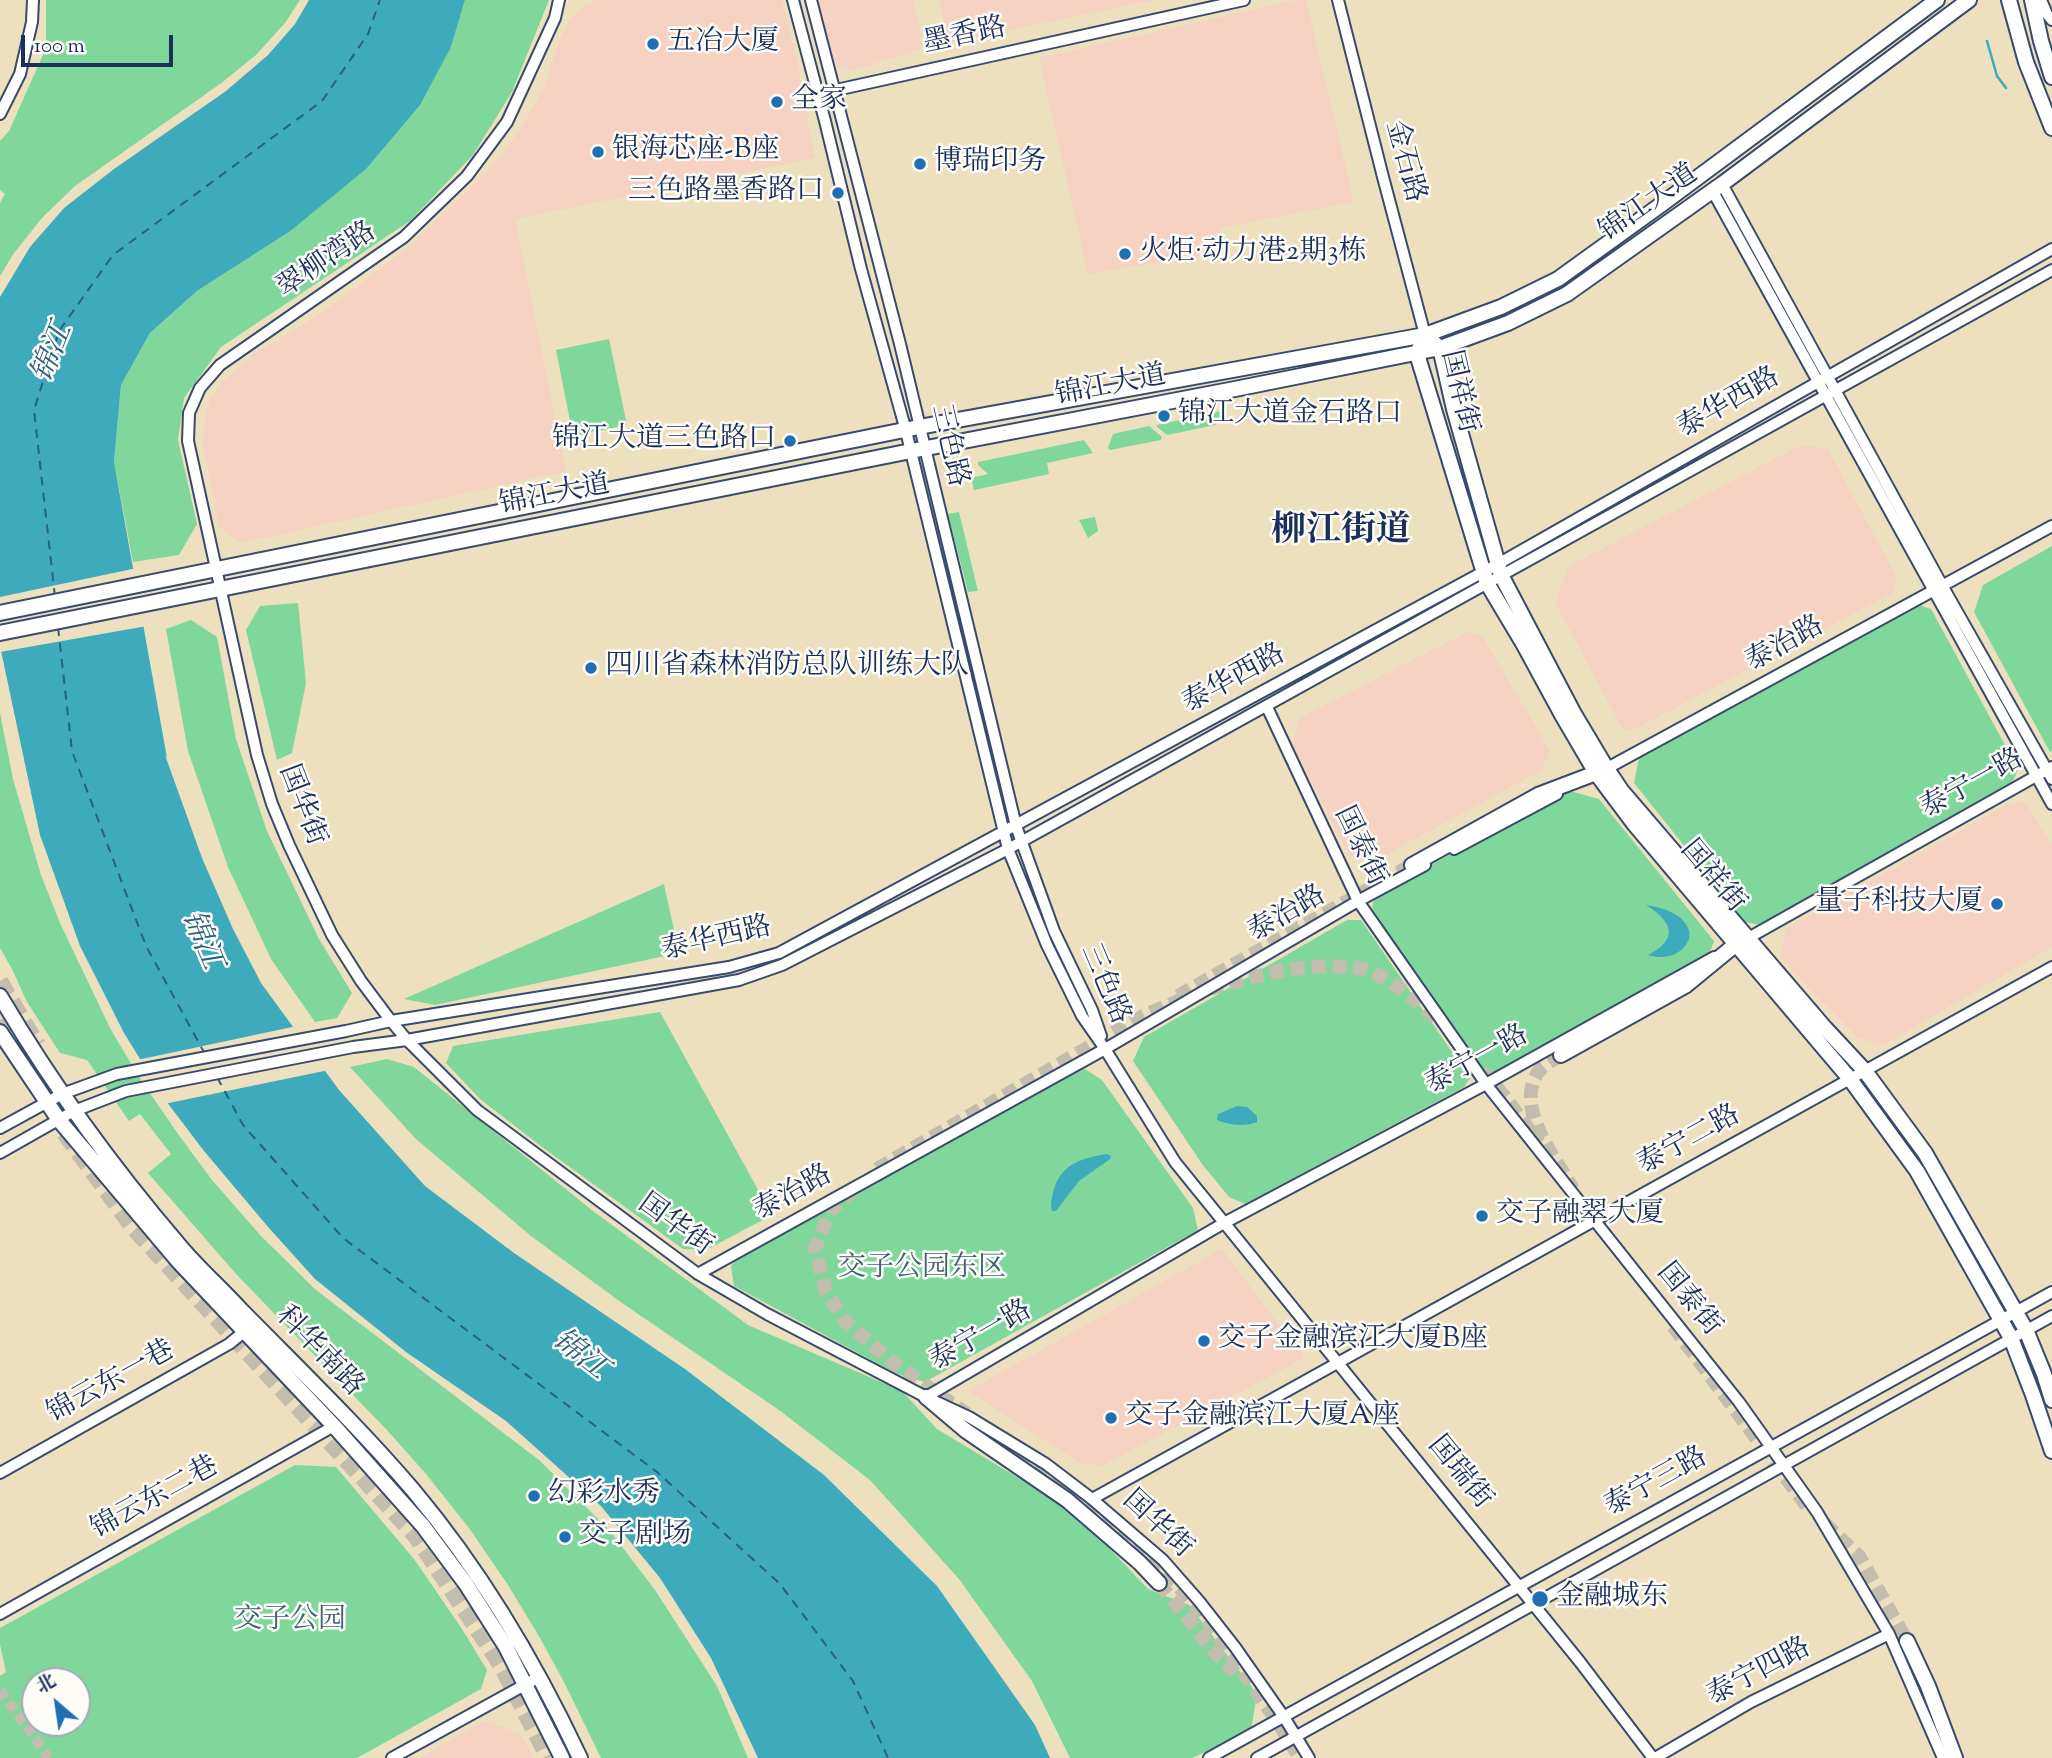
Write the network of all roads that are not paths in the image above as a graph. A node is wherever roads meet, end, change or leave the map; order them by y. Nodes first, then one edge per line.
1 (33, 0) edge
2 (559, 0) edge
3 (793, 0) edge
4 (811, 0) edge
5 (1244, 0) edge
6 (1338, 0) edge
7 (1937, 0) edge
8 (1969, 0) edge
9 (2009, 0) edge
10 (2032, 0) edge
11 (2041, 0) edge
12 (2052, 20) edge
13 (2052, 77) edge
14 (835, 90) junction
15 (818, 94) junction
16 (0, 114) edge
17 (2052, 128) edge
18 (1717, 187) junction
19 (2052, 249) edge
20 (2052, 271) edge
21 (1425, 335) junction
22 (1440, 348) junction
23 (1417, 354) junction
24 (1823, 378) junction
25 (1830, 392) junction
26 (913, 429) junction
27 (918, 450) junction
28 (2052, 526) edge
29 (216, 569) junction
30 (1499, 570) junction
31 (1485, 577) junction
32 (220, 587) junction
33 (1938, 589) junction
34 (0, 613) edge
35 (0, 633) edge
36 (1267, 707) junction
37 (1601, 771) junction
38 (2050, 772) edge
39 (2036, 776) junction
40 (2052, 804) edge
41 (1016, 826) junction
42 (1004, 832) junction
43 (1020, 842) junction
44 (1008, 849) junction
45 (1412, 865) tunnel mouth
46 (1359, 901) junction
47 (1742, 941) junction
48 (2052, 968) edge
49 (0, 996) edge
50 (391, 1021) junction
51 (0, 1032) edge
52 (407, 1040) junction
53 (1105, 1049) junction
54 (1561, 1055) tunnel mouth
55 (1865, 1071) junction
56 (1850, 1079) junction
57 (1486, 1084) junction
58 (62, 1094) junction
59 (47, 1102) junction
60 (74, 1111) junction
61 (59, 1119) junction
62 (0, 1128) edge
63 (0, 1153) edge
64 (1594, 1221) junction
65 (1224, 1223) junction
66 (698, 1274) junction
67 (2052, 1292) edge
68 (2016, 1312) junction
69 (2052, 1316) edge
70 (2000, 1320) junction
71 (2026, 1330) junction
72 (245, 1331) junction
73 (2011, 1338) junction
74 (1339, 1363) junction
75 (926, 1397) junction
76 (2052, 1400) edge
77 (334, 1426) junction
78 (1771, 1447) junction
79 (2052, 1451) edge
80 (1783, 1465) junction
81 (0, 1473) edge
82 (1092, 1499) junction
83 (1159, 1583) tunnel mouth
84 (1519, 1586) junction
85 (1533, 1604) junction
86 (0, 1614) edge
87 (1889, 1634) junction
88 (1907, 1641) tunnel mouth
89 (538, 1677) junction
90 (525, 1684) junction
91 (1284, 1717) junction
92 (1297, 1735) junction
93 (391, 1758) edge
94 (562, 1758) edge
95 (580, 1758) edge
96 (1209, 1758) edge
97 (1256, 1758) edge
98 (1309, 1758) edge
99 (1654, 1758) edge
100 (1943, 1758) edge
101 (1955, 1758) edge

1 - 16 street
2 - 29 street, 翠柳湾路
3 - 15 street, 三色路
4 - 14 street, 三色路
5 - 14 street, 墨香路
6 - 21 street, 金石路
7 - 21 main road, 锦江大道
8 - 18 main road, 锦江大道
9 - 17 main road
10 - 13 main road
11 - 12 street
14 - 15 street, 墨香路
14 - 26 street, 三色路
15 - 26 street, 三色路
18 - 22 main road, 锦江大道
18 - 24 street
19 - 24 street, 泰华西路
20 - 25 street, 泰华西路
21 - 22 main road, 国祥街
21 - 23 main road, 国祥街
21 - 26 main road, 锦江大道
22 - 23 main road, 锦江大道
22 - 30 main road, 国祥街
23 - 27 main road, 锦江大道
23 - 31 main road, 国祥街
24 - 25 street
24 - 30 street, 泰华西路
25 - 30 street, 泰华西路
25 - 33 street
26 - 27 street, 三色路
26 - 29 main road, 锦江大道
27 - 32 main road, 锦江大道
27 - 41 street, 三色路
27 - 42 street, 三色路
28 - 33 street, 泰治路
29 - 32 street, 国华街
29 - 34 main road, 锦江大道
30 - 31 street, 泰华西路
30 - 37 main road, 国祥街
31 - 36 street, 泰华西路
31 - 37 main road, 国祥街
31 - 41 street, 泰华西路
32 - 35 main road, 锦江大道
32 - 50 street, 国华街
33 - 37 street, 泰治路
33 - 38 street
33 - 39 street
36 - 43 street, 泰华西路
36 - 46 street, 国泰街
37 - 45 main road
37 - 46 street, 泰治路
37 - 47 main road, 国祥街
38 - 39 street, 泰宁一路
39 - 40 street
39 - 47 street, 泰宁一路
41 - 42 street, 泰华西路
41 - 43 street, 三色路
42 - 44 street, 三色路
42 - 50 street, 泰华西路
43 - 44 street, 泰华西路
43 - 53 street, 三色路
44 - 52 street, 泰华西路
44 - 53 street, 三色路
46 - 53 street, 泰治路
46 - 57 street, 国泰街
47 - 54 main road
47 - 55 main road, 国祥街
47 - 56 main road, 国祥街
47 - 57 street, 泰宁一路
48 - 55 street, 泰宁二路
49 - 58 main road, 科华南路
50 - 52 street, 国华街
50 - 58 street, 泰华西路
51 - 59 main road, 科华南路
52 - 60 street, 泰华西路
52 - 66 street, 国华街
53 - 65 street, 国瑞街
53 - 66 street, 泰治路
55 - 56 street, 泰宁二路
55 - 68 main road, 国祥街
56 - 64 street, 泰宁二路
56 - 70 main road, 国祥街
57 - 64 street, 国泰街
57 - 65 street, 泰宁一路
58 - 59 street, 泰华西路
58 - 60 main road, 科华南路
59 - 61 main road, 科华南路
59 - 62 street, 泰华西路
60 - 61 street, 泰华西路
60 - 89 main road, 科华南路
61 - 63 street, 泰华西路
61 - 72 main road, 科华南路
64 - 74 street, 泰宁二路
64 - 78 street, 国泰街
65 - 74 street, 国瑞街
65 - 75 street, 泰宁一路
66 - 75 street, 国华街
67 - 68 street, 泰宁三路
68 - 70 street, 泰宁三路
68 - 71 main road, 国祥街
69 - 71 street, 泰宁三路
70 - 73 main road, 国祥街
70 - 78 street, 泰宁三路
71 - 73 street, 泰宁三路
71 - 76 main road, 国祥街
72 - 77 main road, 科华南路
72 - 81 street, 锦云东一巷
73 - 79 main road, 国祥街
73 - 80 street, 泰宁三路
74 - 82 street, 泰宁二路
74 - 84 street, 国瑞街
75 - 82 street, 国华街
75 - 83 main road
77 - 86 street, 锦云东二巷
77 - 90 main road, 科华南路
78 - 80 street, 国泰街
78 - 84 street, 泰宁三路
80 - 85 street, 泰宁三路
80 - 87 street, 国泰街
82 - 91 street, 国华街
84 - 85 street, 国瑞街
84 - 91 street, 泰宁三路
85 - 92 street, 泰宁三路
85 - 99 street, 国瑞街
87 - 99 street, 泰宁四路
87 - 100 street, 国泰街
88 - 101 main road
89 - 90 street
89 - 95 main road, 科华南路
90 - 93 street
90 - 94 main road, 科华南路
91 - 92 street, 国华街
91 - 96 street, 泰宁三路
92 - 97 street, 泰宁三路
92 - 98 street, 国华街

